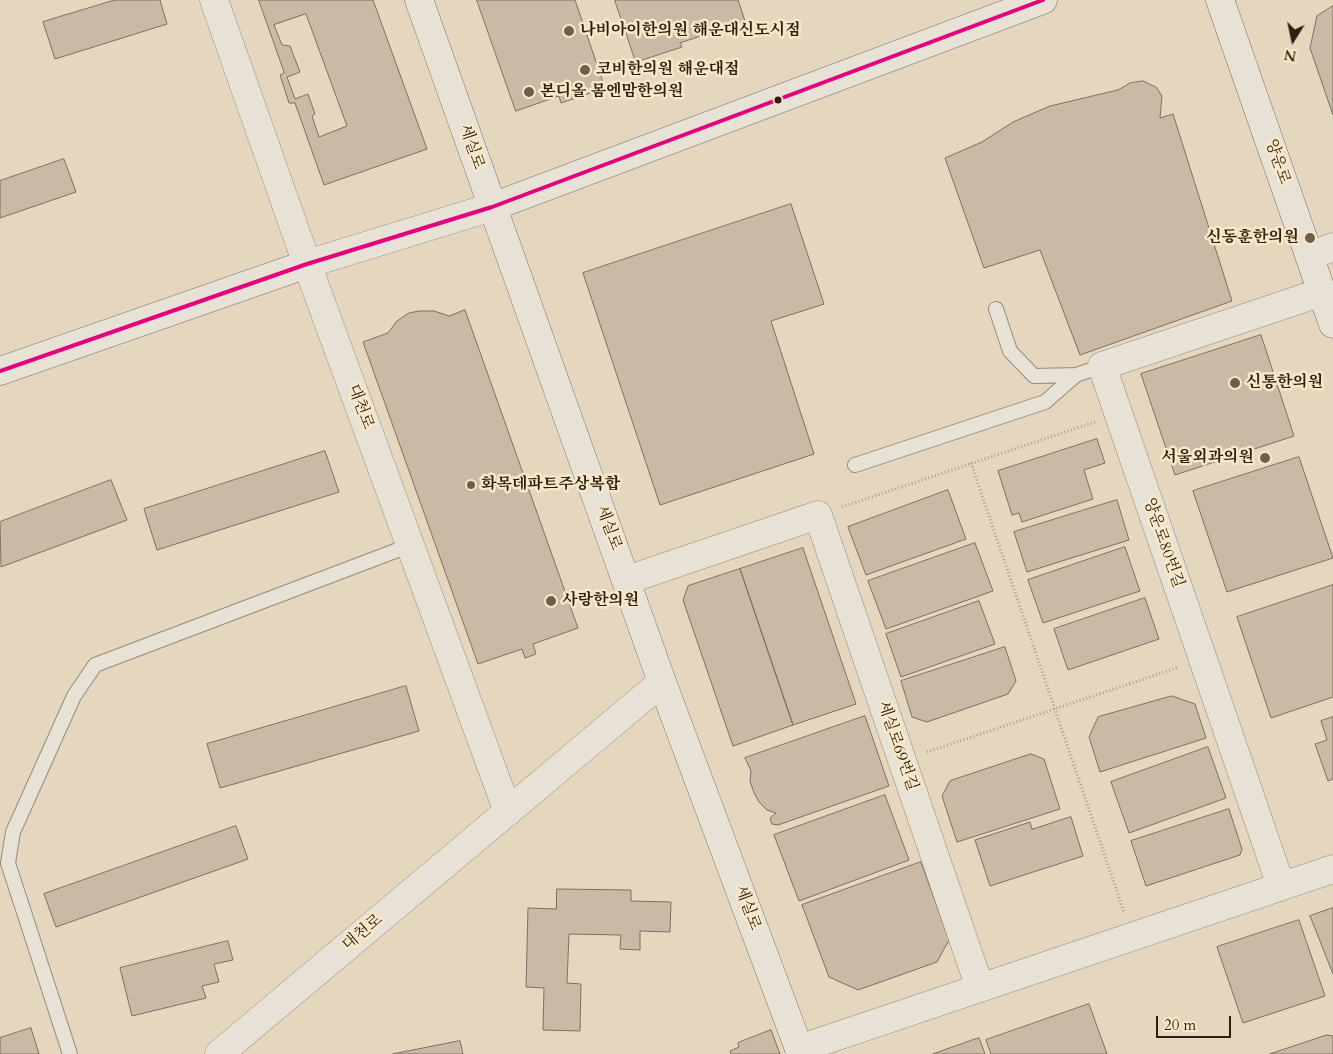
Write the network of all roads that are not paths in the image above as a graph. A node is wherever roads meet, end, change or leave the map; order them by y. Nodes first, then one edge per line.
1 (214, 0) edge
2 (419, 0) edge
3 (1043, 0) edge
4 (1220, 0) edge
5 (492, 207) junction
6 (1322, 252) edge
7 (307, 264) junction
8 (1322, 292) junction
9 (996, 309) dead end
10 (1333, 324) edge
11 (1102, 366) junction
12 (0, 371) edge
13 (1076, 375) junction
14 (855, 465) dead end
15 (411, 545) junction
16 (627, 580) junction
17 (662, 682) junction
18 (508, 812) junction
19 (1333, 869) edge
20 (1281, 886) junction
21 (980, 988) junction
22 (800, 1052) edge
23 (70, 1054) edge
24 (219, 1054) edge

1 - 7 street, 대천로
2 - 5 street, 세실로
3 - 5 street
4 - 6 street, 양운로
5 - 7 street
5 - 16 street, 세실로
6 - 8 street, 양운로
7 - 12 street
7 - 15 street, 대천로
8 - 10 street, 양운로
8 - 11 street
9 - 13 lane
11 - 13 lane
11 - 20 street, 양운로80번길
13 - 14 lane
15 - 18 street, 대천로
15 - 23 lane
16 - 17 street, 세실로
16 - 21 street, 세실로69번길
17 - 18 street, 대천로
17 - 22 street, 세실로
18 - 24 street, 대천로
19 - 20 street
20 - 21 street
21 - 22 street

